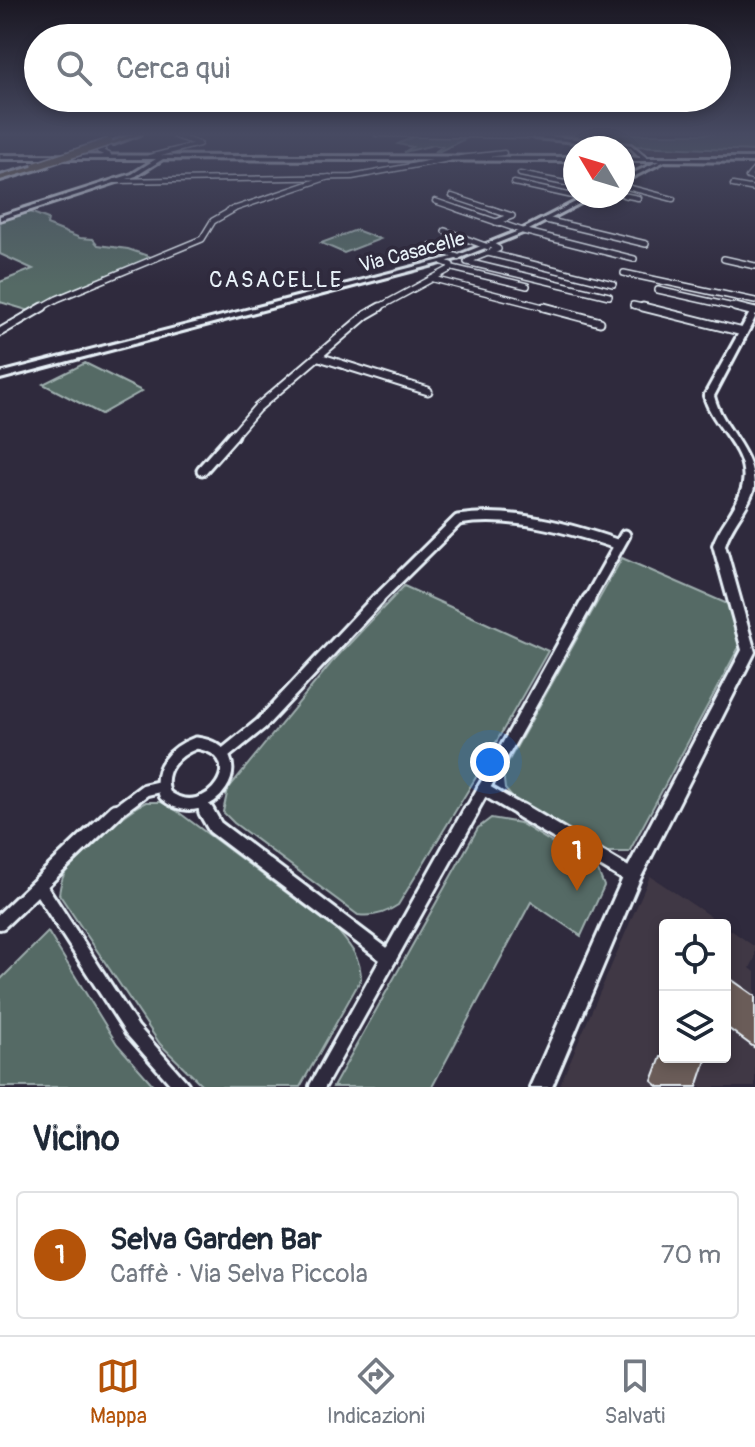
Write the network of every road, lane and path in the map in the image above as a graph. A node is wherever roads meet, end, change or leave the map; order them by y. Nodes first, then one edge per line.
1 (103, 185) edge
2 (306, 185) edge
3 (523, 185) edge
4 (733, 185) dead end
5 (635, 187) edge
6 (755, 189) edge
7 (563, 192) edge
8 (452, 196) dead end
9 (635, 197) edge
10 (638, 198) dead end
11 (673, 199) dead end
12 (435, 201) dead end
13 (568, 208) edge
14 (0, 218) edge
15 (546, 220) junction
16 (496, 222) junction
17 (445, 231) dead end
18 (523, 231) junction
19 (457, 235) junction
20 (443, 240) dead end
21 (646, 244) dead end
22 (431, 247) dead end
23 (489, 248) junction
24 (458, 257) junction
25 (634, 259) dead end
26 (724, 259) dead end
27 (443, 262) junction
28 (467, 262) junction
29 (755, 266) edge
30 (452, 268) junction
31 (624, 273) dead end
32 (434, 279) junction
33 (613, 284) dead end
34 (527, 286) dead end
35 (658, 290) dead end
36 (609, 296) dead end
37 (755, 301) edge
38 (633, 305) dead end
39 (755, 312) edge
40 (600, 322) dead end
41 (0, 332) edge
42 (743, 332) junction
43 (319, 357) junction
44 (0, 376) edge
45 (428, 391) dead end
46 (202, 470) dead end
47 (752, 480) edge
48 (752, 651) edge
49 (224, 754) junction
50 (162, 786) junction
51 (483, 789) junction
52 (201, 802) junction
53 (632, 877) junction
54 (39, 886) junction
55 (0, 922) edge
56 (389, 958) junction
57 (182, 1087) edge
58 (317, 1087) edge
59 (541, 1087) edge

1 - 14 street
2 - 41 street
3 - 7 street
4 - 6 street
5 - 11 street
8 - 16 street
9 - 10 street
12 - 16 street
13 - 15 street, Via Casacelle
15 - 18 street, Via Casacelle
15 - 21 street
16 - 18 street
17 - 19 street
18 - 23 street, Via Casacelle
18 - 25 street
19 - 20 street
19 - 23 street
22 - 24 street
23 - 24 street, Via Casacelle
23 - 28 street
23 - 33 street
24 - 27 street, Via Casacelle
26 - 29 street
27 - 30 street
27 - 44 street, Via Casacelle
28 - 30 street
28 - 36 street
30 - 32 street
30 - 34 street
31 - 37 street
32 - 40 street
32 - 43 street
35 - 39 street
38 - 42 street
39 - 42 street
42 - 47 street
43 - 45 street
43 - 46 street
47 - 48 street
48 - 53 street
49 - 50 street
49 - 51 street
49 - 52 street
50 - 52 street
50 - 54 street
51 - 53 street
51 - 56 street
52 - 56 street
53 - 59 street
54 - 55 street
54 - 57 street
56 - 58 street

